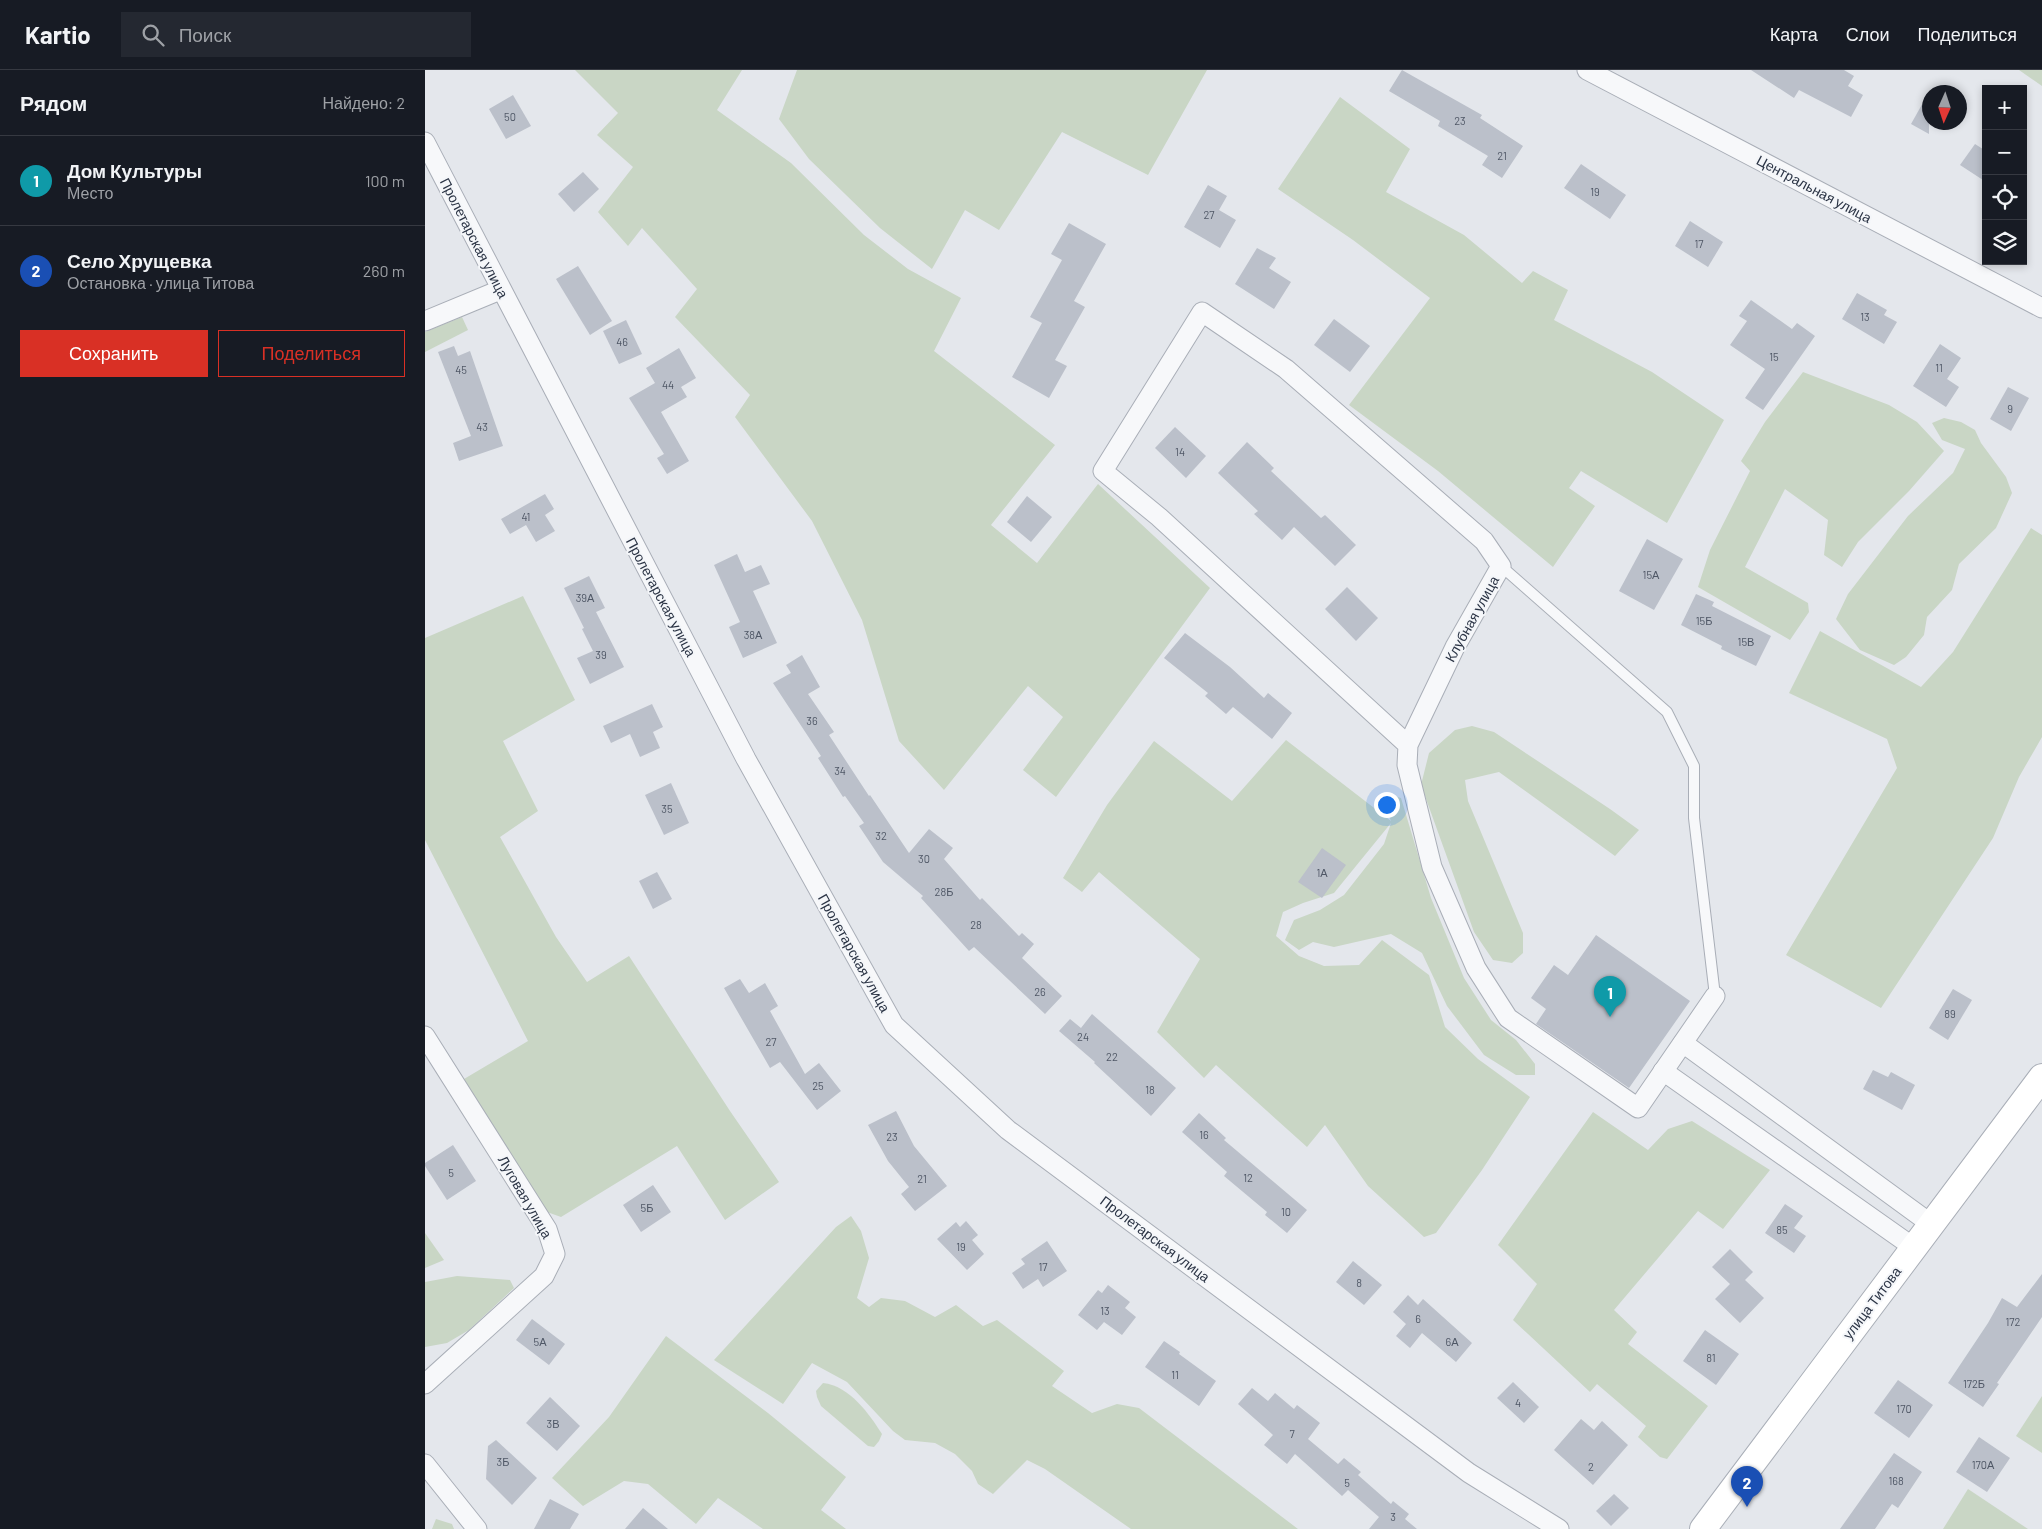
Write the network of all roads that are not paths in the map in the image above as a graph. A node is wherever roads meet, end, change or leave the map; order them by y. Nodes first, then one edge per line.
1 (1587, 70) edge
2 (425, 142) edge
3 (500, 290) junction
4 (2042, 308) edge
5 (425, 321) edge
6 (1501, 566) junction
7 (1409, 745) junction
8 (1715, 996) joint
9 (425, 1036) edge
10 (1683, 1043) junction
11 (1663, 1072) junction
12 (2042, 1077) edge
13 (1931, 1224) junction
14 (1913, 1247) junction
15 (425, 1384) edge
16 (425, 1464) edge
17 (477, 1529) edge
18 (1559, 1529) edge
19 (1703, 1529) edge

1 - 4 street, Центральная улица
2 - 3 street, Пролетарская улица
3 - 5 street
3 - 18 street, Пролетарская улица
6 - 7 street, Клубная улица
6 - 7 street, Клубная улица
6 - 8 lane
7 - 11 street
8 - 10 street
9 - 15 street, Луговая улица
10 - 11 street
10 - 13 street
11 - 14 street
12 - 13 main road, улица Титова
13 - 14 main road, улица Титова
14 - 19 main road, улица Титова
16 - 17 street

